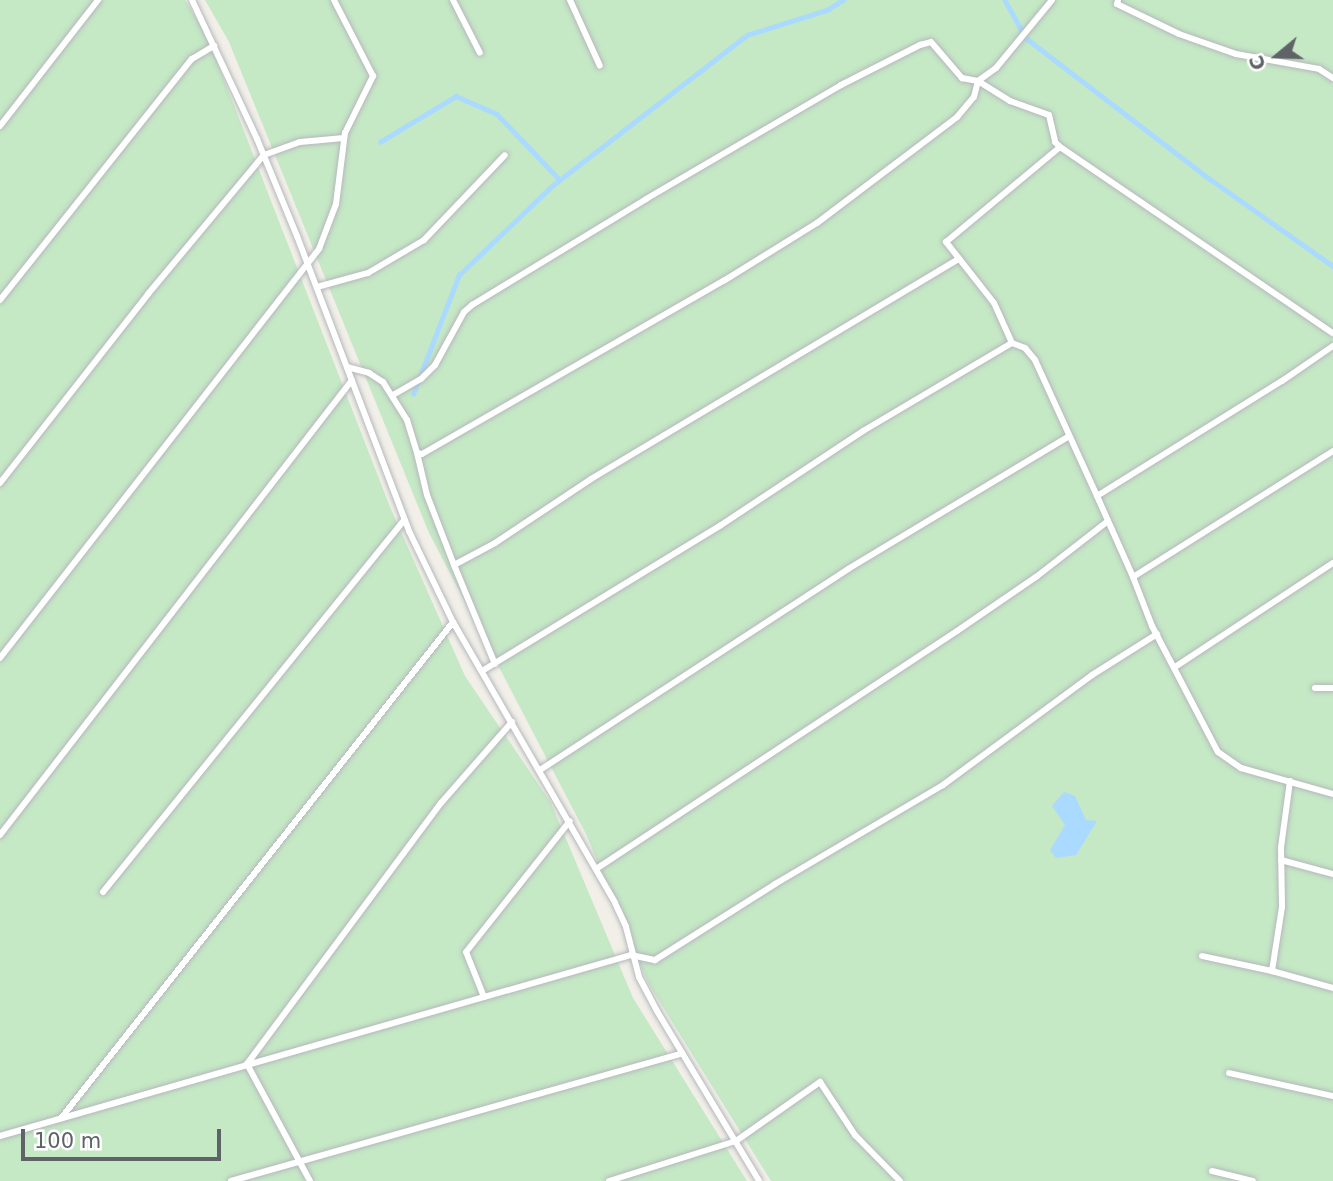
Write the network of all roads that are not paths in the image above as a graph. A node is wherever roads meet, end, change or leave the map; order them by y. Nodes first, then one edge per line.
1 (98, 0) edge
2 (192, 0) edge
3 (334, 0) edge
4 (453, 0) edge
5 (570, 0) edge
6 (1052, 0) edge
7 (1118, 0) edge
8 (214, 46) junction
9 (480, 53) dead end
10 (600, 66) dead end
11 (1333, 78) edge
12 (978, 81) junction
13 (0, 126) edge
14 (344, 138) junction
15 (1060, 147) junction
16 (264, 155) junction
17 (505, 155) dead end
18 (959, 259) junction
19 (309, 265) junction
20 (317, 287) junction
21 (0, 300) edge
22 (1333, 334) edge
23 (1012, 343) junction
24 (1333, 345) edge
25 (348, 368) junction
26 (352, 380) junction
27 (393, 395) junction
28 (1069, 436) junction
29 (1333, 452) edge
30 (417, 453) junction
31 (0, 483) edge
32 (1097, 496) junction
33 (404, 520) junction
34 (1108, 521) junction
35 (1333, 563) edge
36 (454, 565) junction
37 (1133, 577) junction
38 (453, 622) junction
39 (1157, 634) junction
40 (0, 658) edge
41 (495, 664) junction
42 (1175, 667) junction
43 (482, 671) junction
44 (1315, 688) dead end
45 (1333, 688) edge
46 (512, 722) junction
47 (540, 769) junction
48 (1290, 781) junction
49 (1333, 794) edge
50 (570, 821) junction
51 (0, 835) edge
52 (1281, 860) junction
53 (596, 869) junction
54 (1333, 874) edge
55 (103, 892) dead end
56 (631, 955) junction
57 (1202, 956) dead end
58 (1272, 971) junction
59 (1333, 988) edge
60 (484, 997) junction
61 (682, 1053) junction
62 (247, 1064) junction
63 (1230, 1073) dead end
64 (1333, 1096) edge
65 (62, 1117) junction
66 (0, 1136) edge
67 (736, 1141) junction
68 (299, 1160) junction
69 (1212, 1171) dead end
70 (231, 1181) edge
71 (310, 1181) edge
72 (609, 1181) edge
73 (759, 1181) edge
74 (900, 1181) edge
75 (1253, 1181) edge

1 - 13 lane
2 - 8 lane
3 - 14 lane
4 - 9 lane
5 - 10 lane
6 - 12 lane
7 - 11 lane
8 - 16 lane
8 - 21 lane
12 - 15 lane
12 - 27 lane
12 - 30 lane
14 - 16 lane
14 - 19 lane
15 - 18 lane
15 - 22 lane
16 - 19 lane
16 - 31 lane
17 - 20 lane
18 - 23 lane
18 - 36 lane
19 - 20 lane
19 - 40 lane
20 - 25 lane
23 - 28 lane
23 - 41 lane
24 - 32 lane
25 - 26 lane
25 - 27 lane
26 - 33 lane
26 - 51 lane
27 - 30 lane
28 - 32 lane
28 - 47 lane
29 - 37 lane
30 - 36 lane
32 - 34 lane
33 - 38 lane
33 - 55 lane
34 - 37 lane
34 - 53 lane
35 - 42 lane
36 - 41 lane
37 - 39 lane
38 - 43 lane
38 - 65 lane
39 - 42 lane
39 - 56 lane
41 - 43 lane
42 - 48 lane
43 - 46 lane
44 - 45 lane
46 - 47 lane
46 - 62 lane
47 - 50 lane
48 - 49 lane
48 - 52 lane
50 - 53 lane
50 - 60 lane
52 - 54 lane
52 - 58 lane
53 - 56 lane
56 - 60 lane
56 - 61 lane
57 - 58 lane
58 - 59 lane
60 - 62 lane
61 - 67 lane
61 - 68 lane
62 - 65 lane
62 - 68 lane
63 - 64 lane
65 - 66 lane
67 - 72 lane
67 - 73 lane
67 - 74 lane
68 - 70 lane
68 - 71 lane
69 - 75 lane

